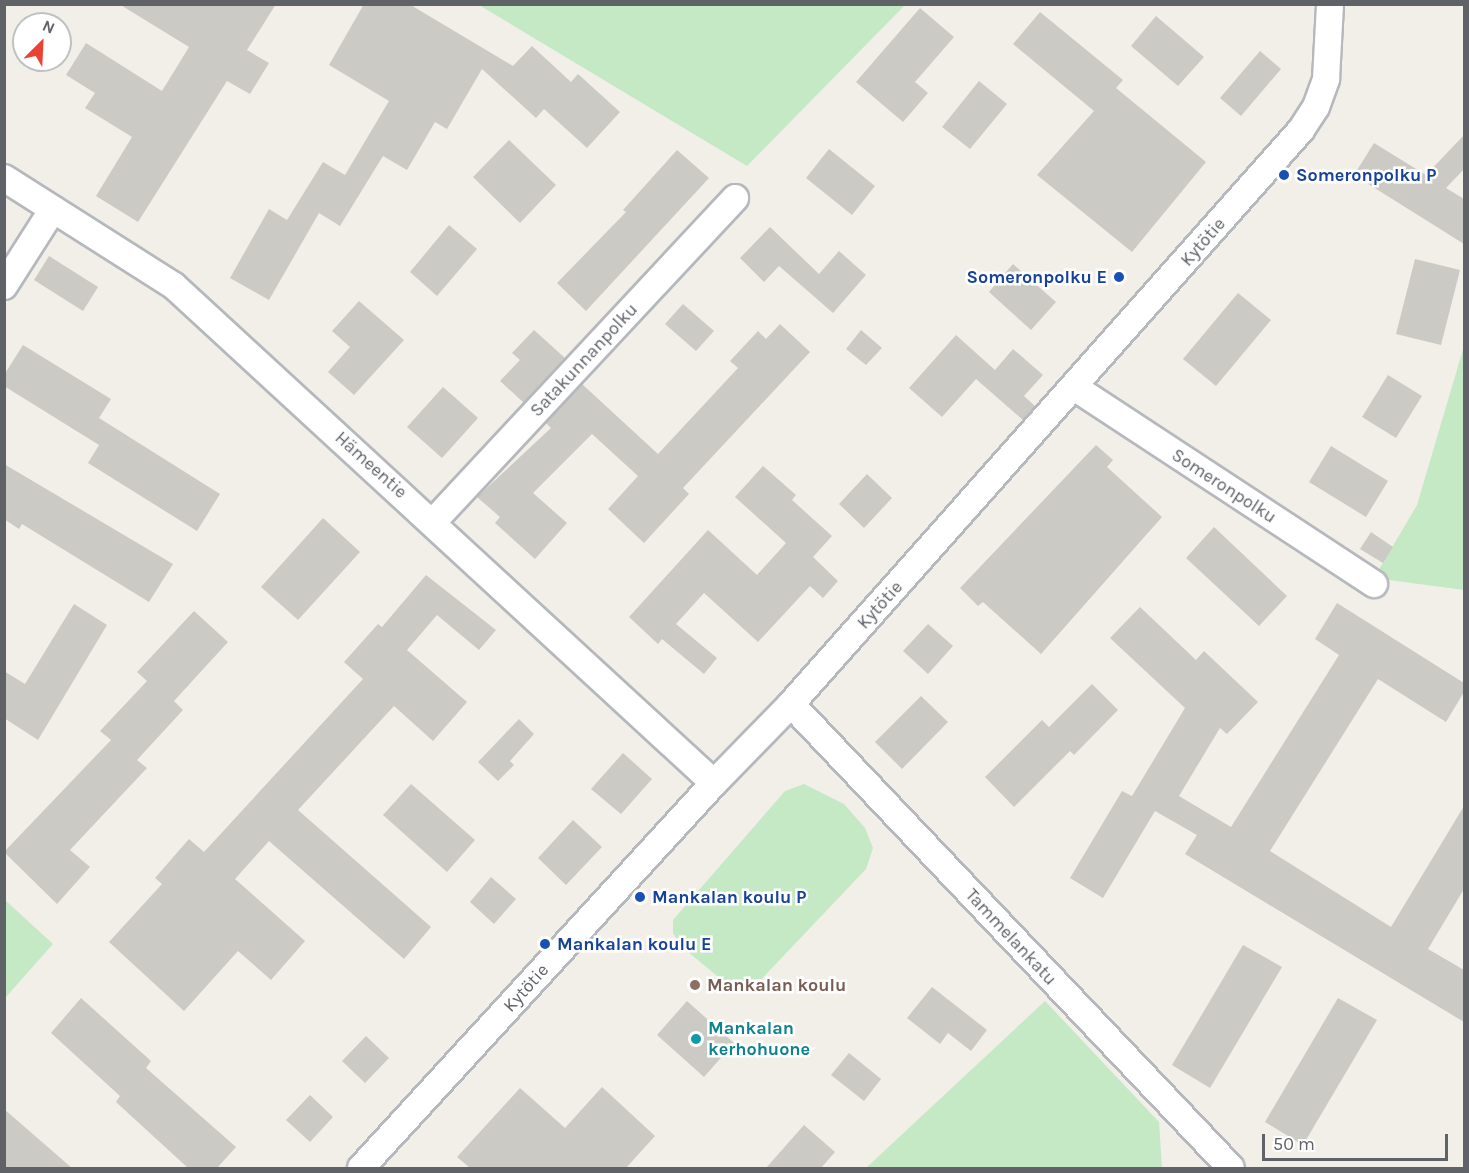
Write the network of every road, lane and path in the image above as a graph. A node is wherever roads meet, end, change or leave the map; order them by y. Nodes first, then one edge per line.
1 (1330, 4) edge
2 (4, 178) edge
3 (735, 198) dead end
4 (53, 209) junction
5 (4, 286) edge
6 (1074, 387) junction
7 (432, 522) junction
8 (1374, 584) dead end
9 (791, 704) junction
10 (714, 783) junction
11 (1226, 1167) edge
12 (361, 1168) edge

1 - 6 street, Kytötie
2 - 4 street, Hämeentie
3 - 7 street, Satakunnanpolku
4 - 5 street
4 - 7 street, Hämeentie
6 - 8 street, Someronpolku
6 - 9 street, Kytötie
7 - 10 street, Hämeentie
9 - 10 street, Kytötie
9 - 11 street, Tammelankatu
10 - 12 street, Kytötie

